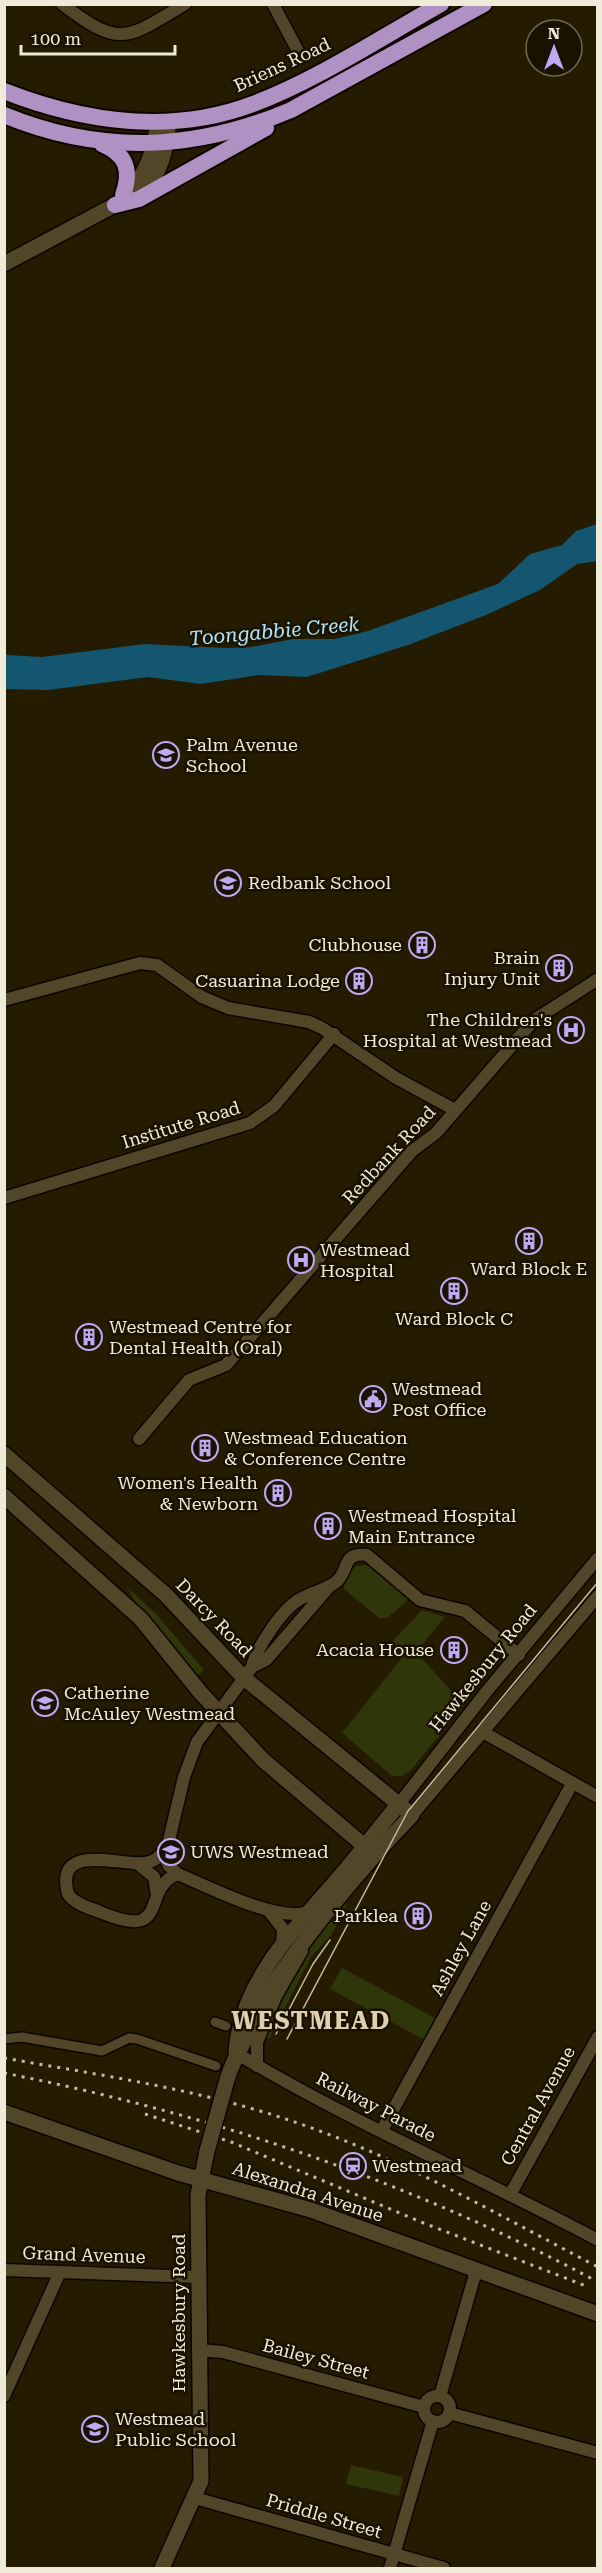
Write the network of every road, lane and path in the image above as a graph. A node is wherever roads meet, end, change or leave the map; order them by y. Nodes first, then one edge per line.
1 (63, 4) edge
2 (185, 4) edge
3 (273, 4) edge
4 (441, 4) edge
5 (484, 4) edge
6 (298, 53) dead end
7 (4, 91) edge
8 (291, 110) junction
9 (4, 115) edge
10 (163, 122) junction
11 (93, 140) junction
12 (160, 143) junction
13 (116, 202) junction
14 (4, 264) edge
15 (597, 979) edge
16 (4, 1000) edge
17 (334, 1034) junction
18 (455, 1110) junction
19 (4, 1198) edge
20 (139, 1438) dead end
21 (4, 1454) edge
22 (4, 1497) edge
23 (596, 1562) edge
24 (597, 1596) edge
25 (519, 1655) junction
26 (248, 1672) junction
27 (219, 1712) junction
28 (481, 1731) junction
29 (572, 1784) junction
30 (597, 1797) edge
31 (399, 1804) junction
32 (412, 1815) junction
33 (164, 1851) junction
34 (370, 1851) junction
35 (138, 1863) junction
36 (178, 1874) junction
37 (157, 1898) junction
38 (268, 1910) junction
39 (309, 1912) junction
40 (311, 1934) junction
41 (282, 1946) junction
42 (215, 2022) dead end
43 (226, 2026) dead end
44 (597, 2037) edge
45 (4, 2039) edge
46 (236, 2053) junction
47 (216, 2066) dead end
48 (257, 2066) junction
49 (4, 2112) edge
50 (382, 2130) junction
51 (199, 2179) junction
52 (511, 2193) junction
53 (597, 2240) edge
54 (4, 2270) edge
55 (476, 2271) junction
56 (60, 2272) junction
57 (198, 2277) junction
58 (597, 2314) edge
59 (198, 2350) junction
60 (4, 2396) edge
61 (440, 2396) junction
62 (424, 2407) junction
63 (449, 2413) junction
64 (433, 2421) junction
65 (597, 2453) edge
66 (195, 2498) junction
67 (394, 2555) junction
68 (162, 2568) edge
69 (390, 2568) edge
70 (444, 2568) edge

1 - 2 street
3 - 6 street
4 - 10 highway, Briens Road
5 - 8 highway
7 - 10 highway, Briens Road
8 - 12 highway
8 - 13 highway
9 - 11 highway
10 - 12 street
11 - 12 highway
11 - 13 highway
12 - 13 street
13 - 14 street
15 - 18 street, Redbank Road
16 - 17 street
17 - 18 street
17 - 19 street, Institute Road
18 - 20 street, Redbank Road
21 - 26 street, Darcy Road
22 - 27 street
23 - 25 street, Hawkesbury Road
24 - 28 street, Hawkesbury Road
25 - 26 street
25 - 31 street, Hawkesbury Road
26 - 27 street
26 - 31 street, Darcy Road
27 - 33 street
27 - 34 street
28 - 29 street
28 - 32 street, Hawkesbury Road
29 - 30 street
29 - 50 street, Ashley Lane
31 - 32 street
31 - 34 street, Hawkesbury Road
32 - 34 street, Hawkesbury Road
33 - 35 street
33 - 36 street
34 - 39 street, Hawkesbury Road
34 - 40 street, Hawkesbury Road
35 - 37 street
35 - 37 street
36 - 37 street
36 - 38 street
38 - 39 street
38 - 41 street
39 - 41 street, Hawkesbury Road
40 - 46 street, Hawkesbury Road
40 - 48 street, Hawkesbury Road
41 - 46 street, Hawkesbury Road
42 - 43 street
44 - 52 street, Central Avenue
45 - 47 street
46 - 48 street, Railway Parade
46 - 51 street, Hawkesbury Road, bridge
48 - 50 street, Railway Parade
49 - 51 street, Alexandra Avenue
50 - 52 street, Railway Parade
51 - 55 street, Alexandra Avenue
51 - 57 street, Hawkesbury Road
52 - 53 street, Railway Parade
54 - 56 street, Grand Avenue
55 - 58 street, Alexandra Avenue
55 - 61 street
56 - 57 street, Grand Avenue
56 - 60 street
57 - 59 street, Hawkesbury Road
59 - 62 street, Bailey Street
59 - 66 street, Hawkesbury Road
61 - 62 street
61 - 63 street
62 - 64 street
63 - 64 street
63 - 65 street
64 - 67 street
66 - 67 street, Priddle Street
66 - 68 street, Hawkesbury Road
67 - 69 street
67 - 70 street, Priddle Street

